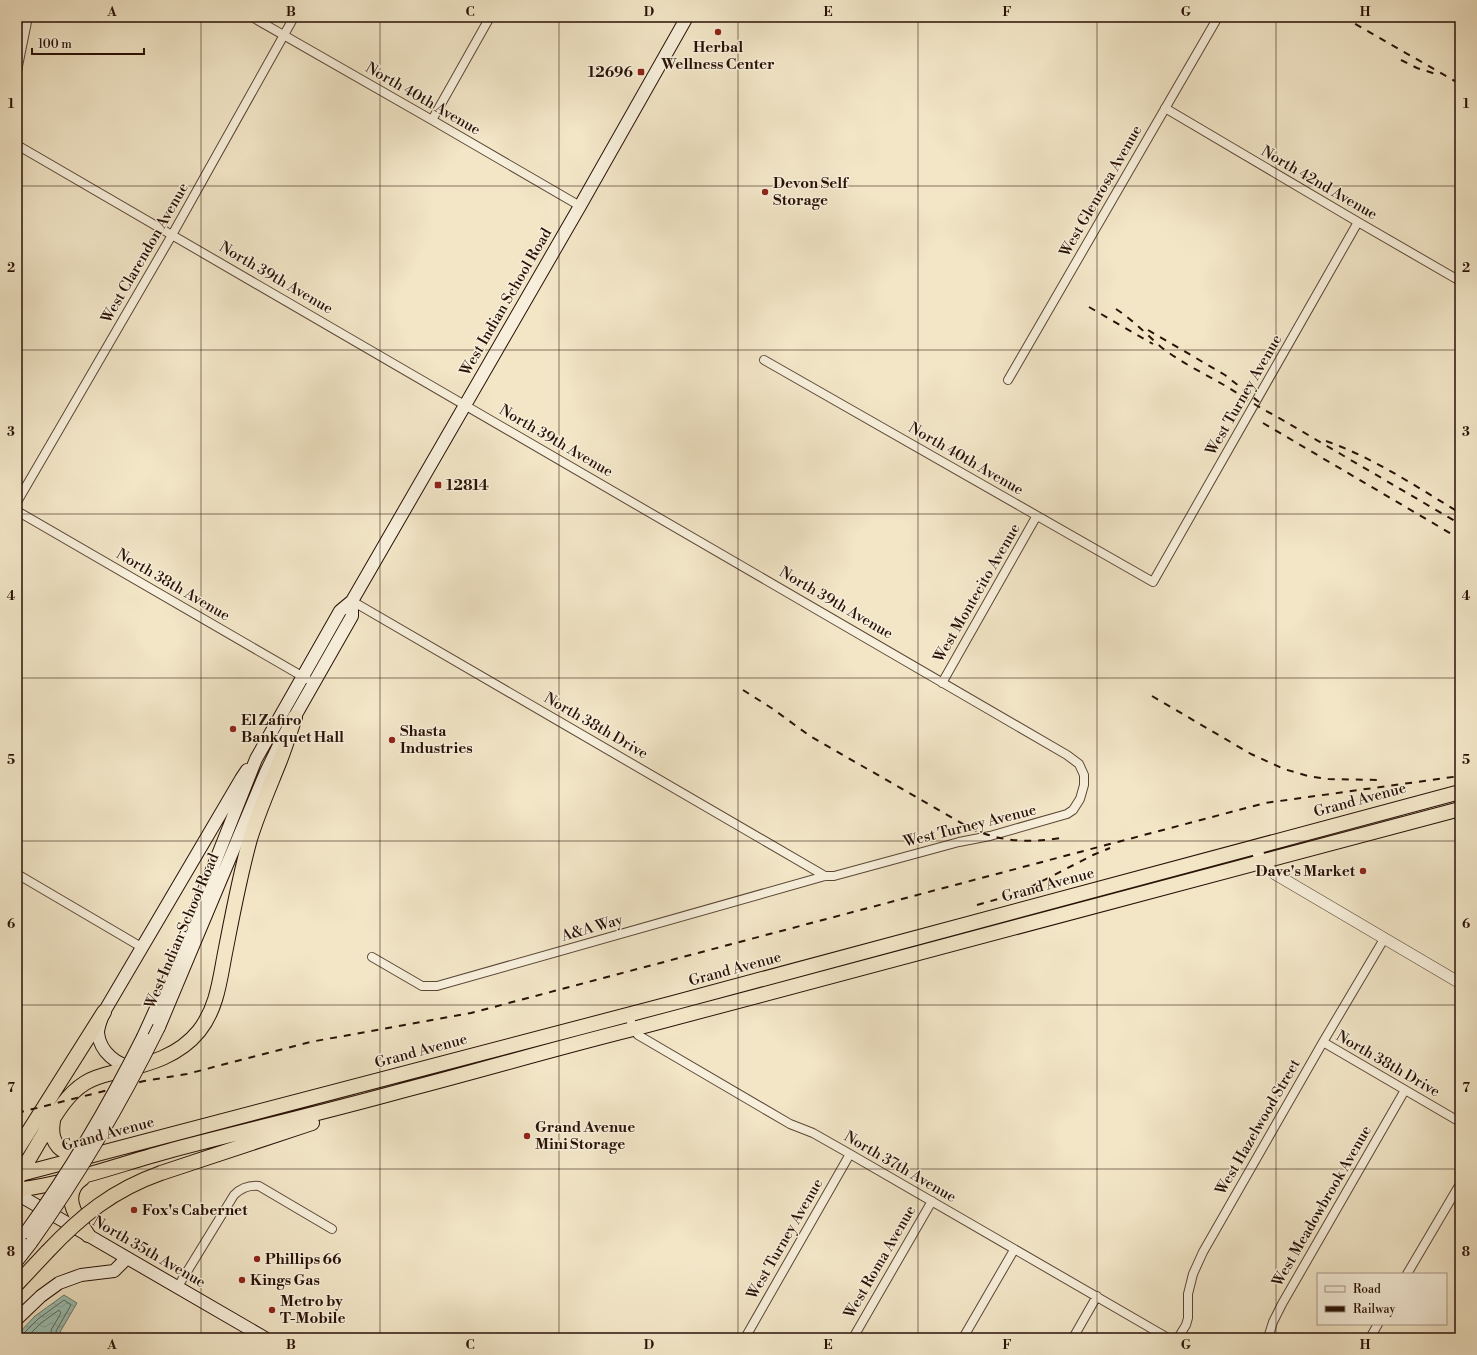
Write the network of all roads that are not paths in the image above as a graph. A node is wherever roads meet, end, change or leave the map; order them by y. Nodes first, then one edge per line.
1 (28, 17) edge
2 (252, 17) edge
3 (294, 17) edge
4 (490, 17) edge
5 (686, 17) edge
6 (1218, 17) edge
7 (284, 36) junction
8 (17, 71) edge
9 (1165, 108) junction
10 (432, 120) junction
11 (17, 145) edge
12 (580, 206) junction
13 (1358, 222) junction
14 (172, 235) junction
15 (1460, 281) edge
16 (764, 360) dead end
17 (1008, 380) dead end
18 (465, 406) junction
19 (17, 502) edge
20 (17, 511) edge
21 (1036, 517) junction
22 (1153, 582) joint
23 (352, 601) junction
24 (302, 676) junction
25 (942, 682) junction
26 (314, 683) junction
27 (295, 717) junction
28 (256, 758) junction
29 (1079, 764) joint
30 (1460, 792) edge
31 (1460, 809) edge
32 (1256, 847) junction
33 (1261, 862) junction
34 (17, 874) edge
35 (825, 876) junction
36 (938, 932) junction
37 (1384, 939) junction
38 (941, 947) junction
39 (142, 948) junction
40 (372, 957) dead end
41 (1460, 983) edge
42 (104, 1012) junction
43 (629, 1014) junction
44 (634, 1029) junction
45 (1323, 1042) junction
46 (136, 1067) junction
47 (407, 1072) junction
48 (1405, 1090) junction
49 (400, 1092) junction
50 (351, 1104) junction
51 (53, 1119) junction
52 (1460, 1122) edge
53 (194, 1128) junction
54 (198, 1144) junction
55 (17, 1150) edge
56 (850, 1154) junction
57 (96, 1155) junction
58 (18, 1176) edge
59 (88, 1176) junction
60 (1460, 1184) edge
61 (17, 1190) edge
62 (17, 1194) edge
63 (932, 1201) junction
64 (332, 1229) dead end
65 (88, 1234) junction
66 (29, 1237) junction
67 (17, 1245) edge
68 (1014, 1250) junction
69 (127, 1258) junction
70 (17, 1261) edge
71 (1408, 1273) edge
72 (17, 1284) edge
73 (177, 1288) junction
74 (1096, 1296) junction
75 (17, 1319) edge
76 (1377, 1325) edge
77 (265, 1338) edge
78 (744, 1338) edge
79 (853, 1338) edge
80 (963, 1338) edge
81 (1072, 1338) edge
82 (1168, 1338) edge
83 (1178, 1338) edge
84 (1268, 1338) edge
85 (1370, 1338) edge

1 - 8 street
2 - 7 street, North 40th Avenue
3 - 7 street, West Clarendon Avenue
4 - 10 street
5 - 12 main road, West Indian School Road
6 - 9 street, West Glenrosa Avenue
7 - 10 street, North 40th Avenue
7 - 14 street, West Clarendon Avenue
9 - 13 street, North 42nd Avenue
9 - 17 street, West Glenrosa Avenue
10 - 12 street, North 40th Avenue
11 - 14 street, North 39th Avenue
12 - 18 main road, West Indian School Road
13 - 15 street, North 42nd Avenue
13 - 22 street, West Turney Avenue
14 - 18 street, North 39th Avenue
14 - 19 street, West Clarendon Avenue
16 - 21 street, North 40th Avenue
18 - 23 main road, West Indian School Road
18 - 25 street, North 39th Avenue
20 - 24 street, North 38th Avenue
21 - 22 street, North 40th Avenue
21 - 25 street, West Montecito Avenue
23 - 24 main road, West Indian School Road
23 - 26 main road, West Indian School Road
23 - 35 street, North 38th Drive
24 - 26 street, North 38th Avenue
24 - 28 main road, West Indian School Road
25 - 29 street, North 39th Avenue
26 - 27 main road, West Indian School Road
27 - 46 highway
27 - 66 main road, West Indian School Road, bridge
28 - 39 main road
28 - 66 main road, West Indian School Road, bridge
29 - 35 street, West Turney Avenue
30 - 32 highway, Grand Avenue
31 - 33 highway
32 - 33 street
32 - 36 highway, Grand Avenue
33 - 37 street
33 - 38 highway
34 - 39 street
35 - 40 street, A&A Way
36 - 38 highway
36 - 43 highway, Grand Avenue
37 - 41 street
37 - 45 street, West Hazelwood Street
38 - 44 highway
39 - 42 main road
42 - 46 main road
42 - 55 highway
43 - 44 street, North 37th Avenue
43 - 47 highway, Grand Avenue
44 - 49 highway
44 - 56 street, North 37th Avenue
45 - 48 street, North 38th Drive
45 - 83 street, West Hazelwood Street
46 - 51 highway
47 - 49 highway
47 - 53 highway, Grand Avenue
48 - 52 street, North 38th Drive
48 - 84 street, West Meadowbrook Avenue
49 - 50 highway
50 - 54 highway
50 - 72 highway, bridge
51 - 57 highway
51 - 58 highway
53 - 54 highway
53 - 57 highway, Grand Avenue
54 - 59 highway
56 - 63 street, North 37th Avenue
56 - 78 street, West Turney Avenue
57 - 58 highway, Grand Avenue
59 - 61 highway
59 - 65 highway
60 - 71 street
62 - 65 main road, North 35th Avenue
63 - 68 street, North 37th Avenue
63 - 79 street, West Roma Avenue
64 - 73 street
65 - 69 main road, North 35th Avenue
66 - 67 main road, West Indian School Road
66 - 70 main road, West Indian School Road
68 - 74 street, North 37th Avenue
68 - 80 street
69 - 73 main road, North 35th Avenue
69 - 75 main road
73 - 77 main road, North 35th Avenue
74 - 81 street
74 - 82 street, North 37th Avenue
76 - 85 street

